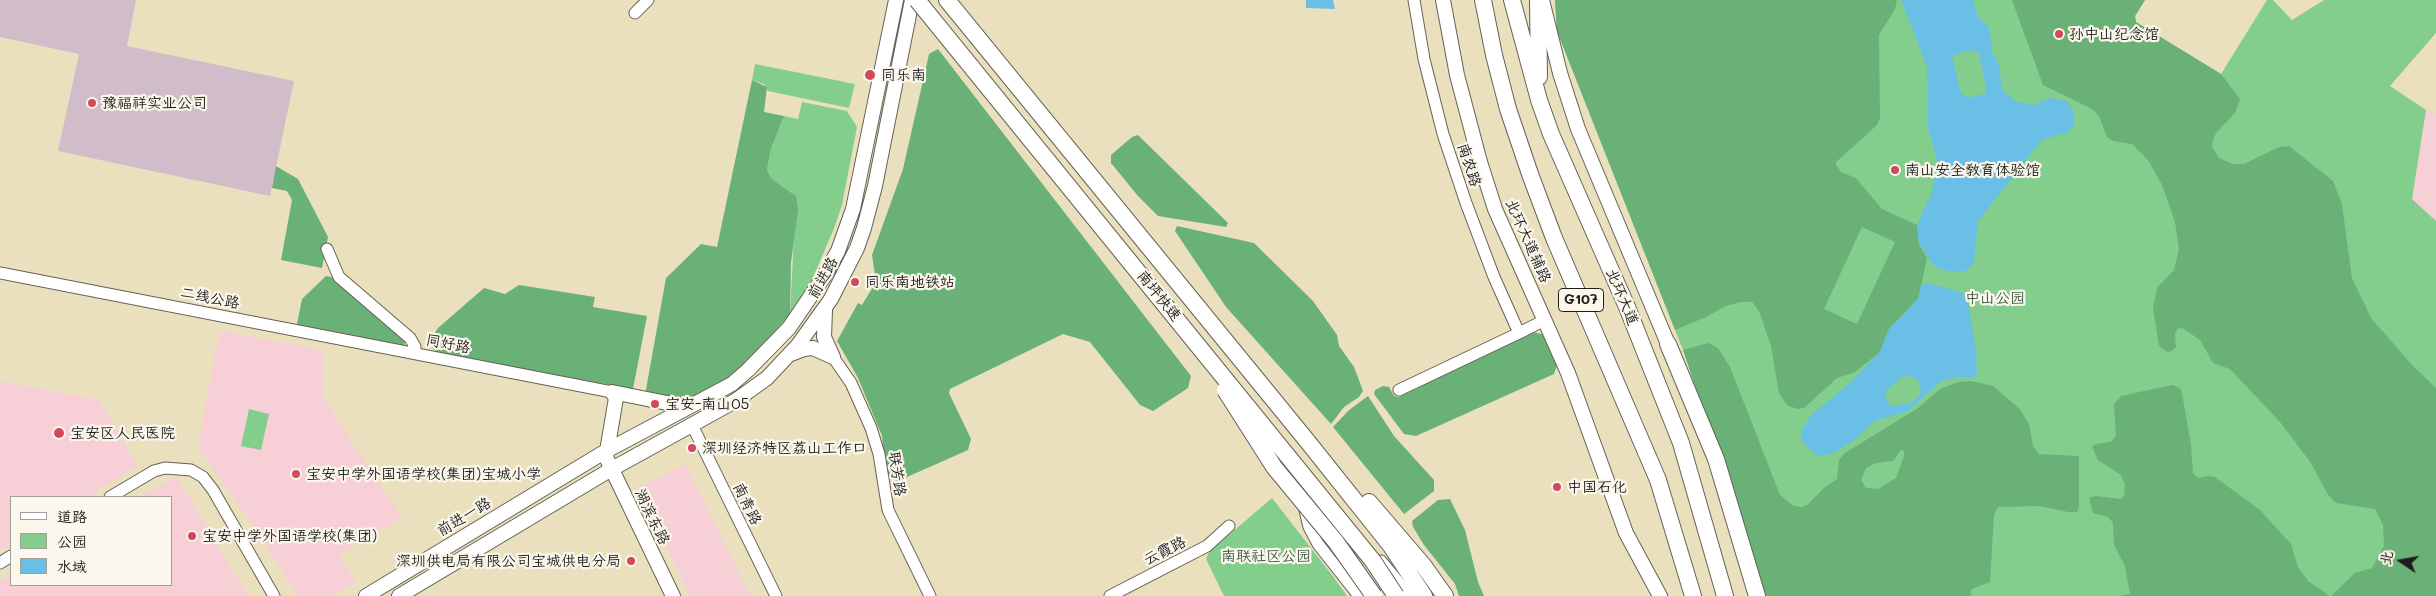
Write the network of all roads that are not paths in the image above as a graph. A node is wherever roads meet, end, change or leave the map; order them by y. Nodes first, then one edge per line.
1 (648, 0) edge
2 (896, 0) edge
3 (912, 0) edge
4 (917, 0) edge
5 (948, 0) edge
6 (1414, 0) edge
7 (1443, 0) edge
8 (1484, 0) edge
9 (1512, 0) edge
10 (1538, 0) edge
11 (1542, 0) edge
12 (635, 13) dead end
13 (955, 43) dead end
14 (1539, 100) junction
15 (327, 248) dead end
16 (0, 274) edge
17 (825, 309) junction
18 (1545, 320) junction
19 (1519, 333) junction
20 (1668, 344) joint
21 (1203, 351) junction
22 (415, 352) junction
23 (765, 353) junction
24 (790, 354) junction
25 (834, 357) junction
26 (779, 366) junction
27 (746, 372) junction
28 (757, 386) junction
29 (1399, 390) dead end
30 (612, 392) junction
31 (693, 405) junction
32 (692, 425) junction
33 (1308, 442) junction
34 (606, 451) junction
35 (1291, 451) junction
36 (610, 470) junction
37 (112, 496) edge
38 (1228, 526) dead end
39 (1724, 594) edge
40 (274, 596) edge
41 (366, 596) edge
42 (399, 596) edge
43 (673, 596) edge
44 (776, 596) edge
45 (930, 596) edge
46 (1110, 596) edge
47 (1359, 596) edge
48 (1374, 596) edge
49 (1396, 596) edge
50 (1410, 596) edge
51 (1424, 596) edge
52 (1445, 596) edge
53 (1660, 596) edge
54 (1693, 596) edge
55 (1757, 596) edge

1 - 12 street
2 - 23 main road, 前进路
3 - 17 main road, 前进路
4 - 21 highway, 南坪快速, bridge
5 - 33 highway, 南坪快速
6 - 19 street, 南农路
7 - 18 main road, 北环大道辅路
8 - 54 highway, G107
9 - 14 highway, 北环大道 / G107
10 - 14 highway
11 - 20 main road
13 - 35 street
14 - 39 highway, 北环大道 / G107
15 - 22 street, 同好路
16 - 22 street, 二线公路
17 - 24 main road, 前进路
17 - 25 main road
18 - 19 street
18 - 53 main road, 北环大道辅路
19 - 29 street
20 - 55 highway
21 - 48 highway, bridge
21 - 49 highway, 南坪快速, bridge
22 - 30 street, 同好路
23 - 26 main road
23 - 27 main road, 前进路
24 - 25 main road
24 - 26 main road, 前进路
25 - 45 street, 联芳路
26 - 28 main road, 前进路
27 - 28 main road
27 - 31 main road, 前进路
28 - 32 main road, 前进路
30 - 31 main road
30 - 34 main road
31 - 34 main road, 前进路
32 - 36 main road, 前进路
32 - 44 street, 南青路
33 - 51 highway, 南坪快速
33 - 52 highway
34 - 36 main road, 湖滨东路
34 - 41 main road, 前进一路
35 - 47 street
35 - 50 street
36 - 42 main road
36 - 43 main road, 湖滨东路
37 - 40 street
38 - 46 street, 云霞路

